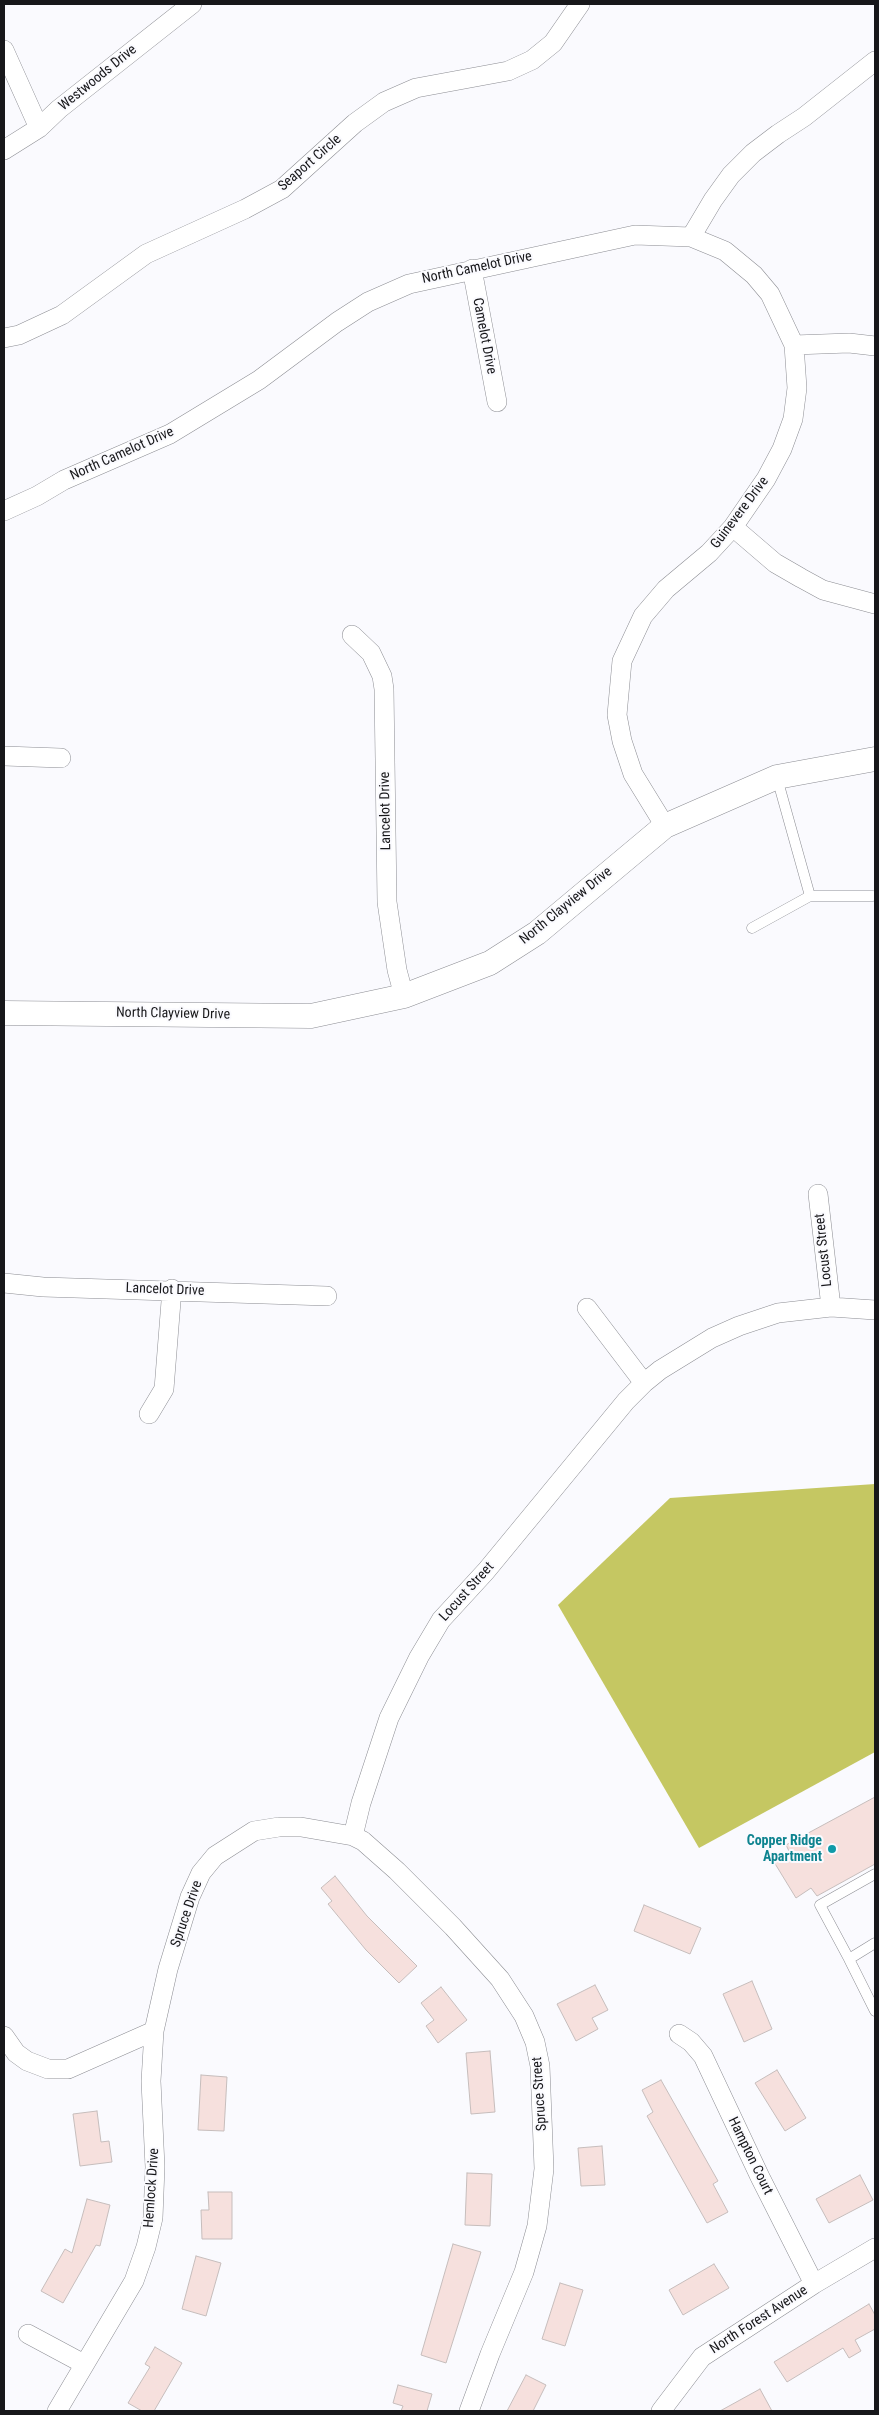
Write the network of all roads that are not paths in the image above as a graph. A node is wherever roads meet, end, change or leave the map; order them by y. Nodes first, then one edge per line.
1 (192, 4) edge
2 (580, 4) edge
3 (4, 50) edge
4 (875, 61) edge
5 (39, 128) junction
6 (4, 150) edge
7 (691, 237) junction
8 (472, 269) junction
9 (4, 338) edge
10 (794, 345) junction
11 (875, 346) edge
12 (497, 402) dead end
13 (4, 511) edge
14 (732, 527) junction
15 (875, 604) edge
16 (352, 635) dead end
17 (4, 756) edge
18 (61, 758) dead end
19 (875, 758) edge
20 (777, 776) junction
21 (665, 826) junction
22 (810, 896) junction
23 (873, 896) dead end
24 (752, 928) dead end
25 (404, 996) junction
26 (4, 1013) edge
27 (818, 1194) dead end
28 (4, 1283) edge
29 (172, 1289) junction
30 (327, 1296) dead end
31 (831, 1307) junction
32 (587, 1308) dead end
33 (875, 1310) edge
34 (644, 1383) junction
35 (149, 1414) dead end
36 (353, 1836) junction
37 (875, 1874) edge
38 (875, 1943) edge
39 (849, 1959) junction
40 (875, 2011) edge
41 (154, 2031) junction
42 (679, 2034) dead end
43 (4, 2039) edge
44 (875, 2248) edge
45 (814, 2284) junction
46 (28, 2334) dead end
47 (84, 2364) junction
48 (57, 2411) edge
49 (469, 2411) edge
50 (661, 2411) edge

1 - 5 street, Westwoods Drive
2 - 9 street, Seaport Circle
3 - 5 street
4 - 7 street
5 - 6 street, Westwoods Drive
7 - 8 street, North Camelot Drive
7 - 10 street, Guinevere Drive
8 - 12 street, Camelot Drive
8 - 13 street, North Camelot Drive
10 - 11 street
10 - 14 street, Guinevere Drive
14 - 15 street
14 - 21 street, Guinevere Drive
16 - 25 street, Lancelot Drive
17 - 18 street
19 - 20 street, North Clayview Drive
20 - 21 street, North Clayview Drive
20 - 22 lane
21 - 25 street, North Clayview Drive
22 - 23 lane
22 - 24 lane
25 - 26 street, North Clayview Drive
27 - 31 street, Locust Street
28 - 29 street, Lancelot Drive
29 - 30 street, Lancelot Drive
29 - 35 street
31 - 33 street, Locust Street
31 - 34 street, Locust Street
32 - 34 street
34 - 36 street, Locust Street
36 - 41 street, Spruce Drive
36 - 49 street, Spruce Street
37 - 39 lane
38 - 39 lane
39 - 40 lane
41 - 43 street
41 - 47 street, Hemlock Drive
42 - 45 street, Hampton Court
44 - 45 street, North Forest Avenue
45 - 50 street, North Forest Avenue
46 - 47 street
47 - 48 street, Hemlock Drive

